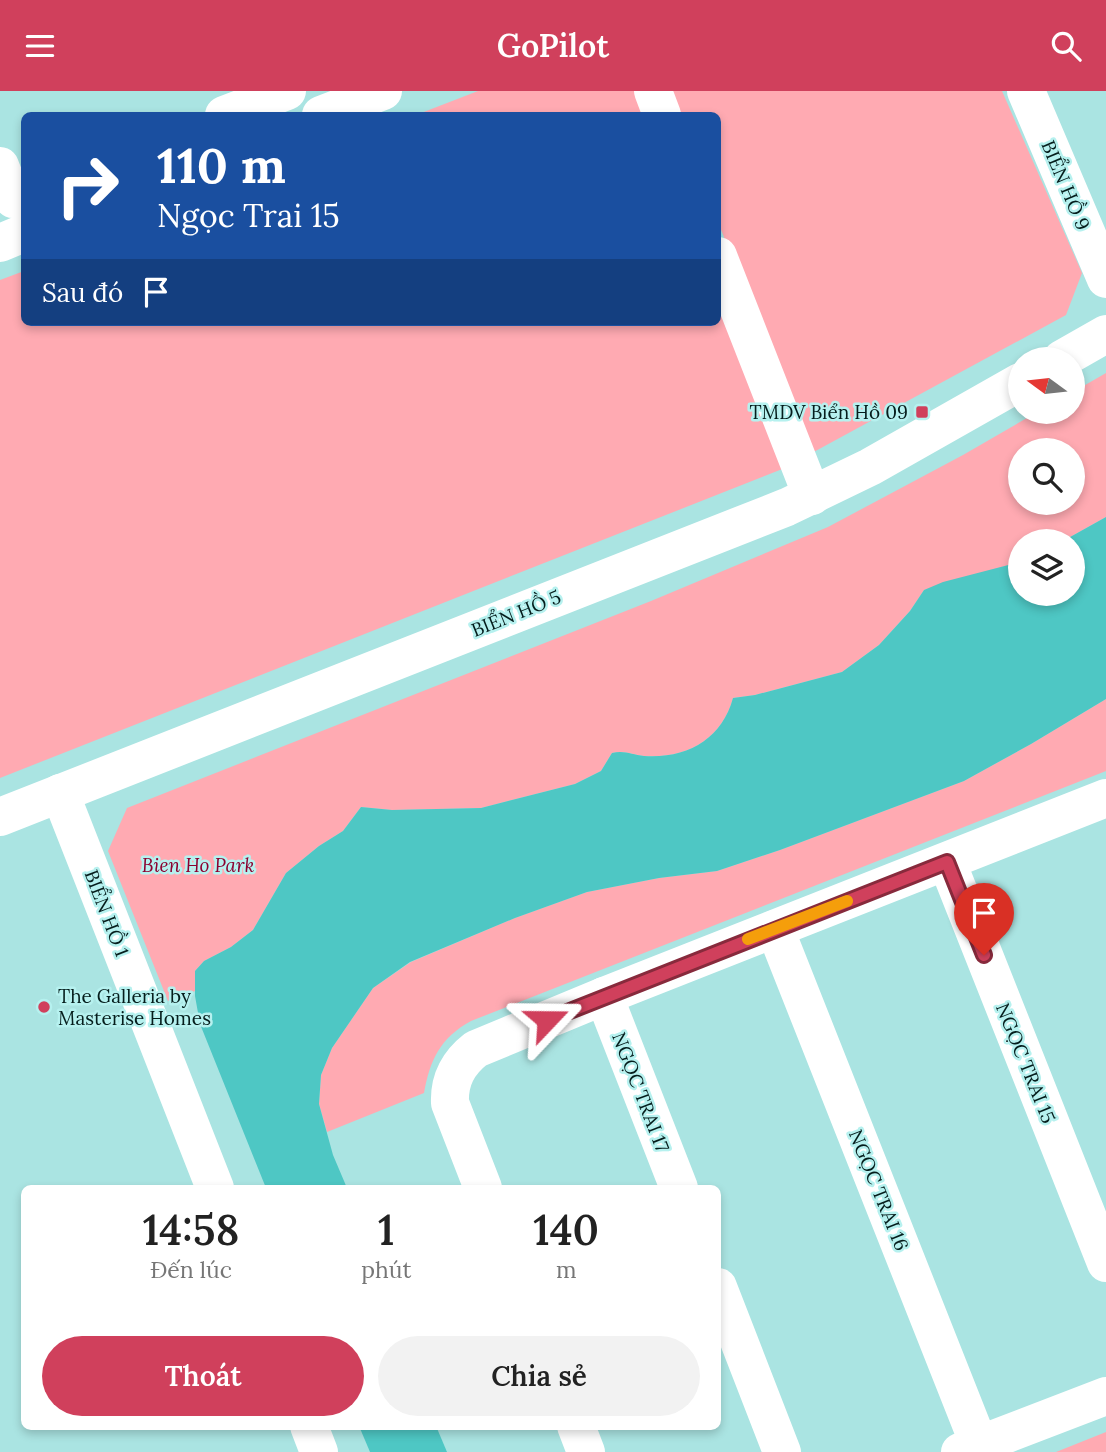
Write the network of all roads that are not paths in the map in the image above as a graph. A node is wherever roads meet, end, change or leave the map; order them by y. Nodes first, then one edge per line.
1 (286, 91) edge
2 (383, 91) edge
3 (653, 91) edge
4 (1026, 91) edge
5 (233, 112) edge
6 (329, 112) edge
7 (661, 112) edge
8 (12, 199) edge
9 (0, 243) edge
10 (721, 264) edge
11 (1106, 279) edge
12 (1106, 334) edge
13 (1083, 347) edge
14 (1008, 390) edge
15 (812, 496) junction
16 (60, 793) junction
17 (1106, 798) edge
18 (0, 817) edge
19 (947, 862) junction
20 (775, 929) junction
21 (604, 996) junction
22 (214, 1185) edge
23 (482, 1185) edge
24 (678, 1185) edge
25 (1106, 1263) edge
26 (721, 1295) edge
27 (1106, 1395) edge
28 (311, 1430) edge
29 (578, 1430) edge
30 (974, 1450) edge
31 (319, 1452) edge
32 (586, 1452) edge
33 (782, 1452) edge

1 - 5 street
2 - 6 street
3 - 7 street
4 - 11 street, BIỂN HỒ 9
8 - 9 street
10 - 15 street
12 - 13 street
14 - 15 street, BIỂN HỒ 5
15 - 16 street, BIỂN HỒ 5
16 - 18 street, BIỂN HỒ 5
16 - 22 street, BIỂN HỒ 1
17 - 19 street
19 - 20 street
19 - 25 street, NGỌC TRAI 15
20 - 21 street
20 - 30 street, NGỌC TRAI 16
21 - 23 street
21 - 24 street, NGỌC TRAI 17
26 - 33 street
27 - 30 street
28 - 31 street
29 - 32 street

